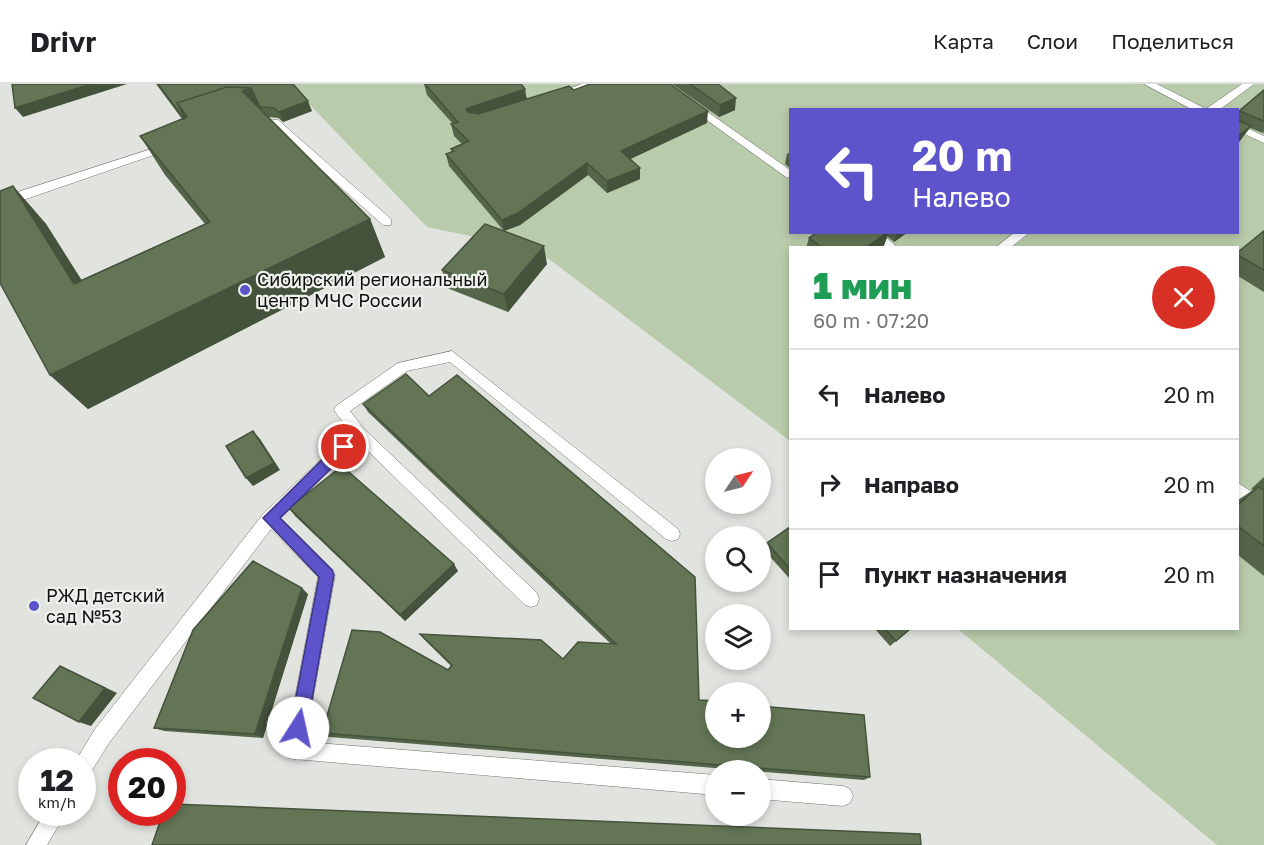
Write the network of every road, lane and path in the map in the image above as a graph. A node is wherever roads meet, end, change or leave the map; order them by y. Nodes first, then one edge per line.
1 (592, 84) edge
2 (662, 84) edge
3 (1149, 84) edge
4 (1249, 84) edge
5 (549, 98) edge
6 (1198, 108) edge
7 (1214, 108) edge
8 (245, 121) edge
9 (1239, 128) edge
10 (1264, 140) edge
11 (178, 143) edge
12 (789, 174) edge
13 (0, 204) edge
14 (387, 222) dead end
15 (874, 234) edge
16 (1021, 234) edge
17 (889, 246) edge
18 (1004, 246) edge
19 (359, 433) junction
20 (1239, 491) edge
21 (1264, 509) edge
22 (270, 518) junction
23 (672, 534) dead end
24 (531, 599) dead end
25 (94, 748) edge
26 (705, 784) edge
27 (771, 790) edge
28 (843, 796) dead end
29 (48, 826) edge
30 (36, 845) edge

1 - 5 lane
2 - 12 lane
3 - 6 lane
4 - 7 lane
8 - 14 lane
9 - 10 lane
11 - 13 lane
15 - 17 lane
16 - 18 lane
19 - 22 lane
19 - 23 lane
19 - 24 lane
20 - 21 lane
22 - 25 lane
22 - 26 lane
27 - 28 lane
29 - 30 lane

